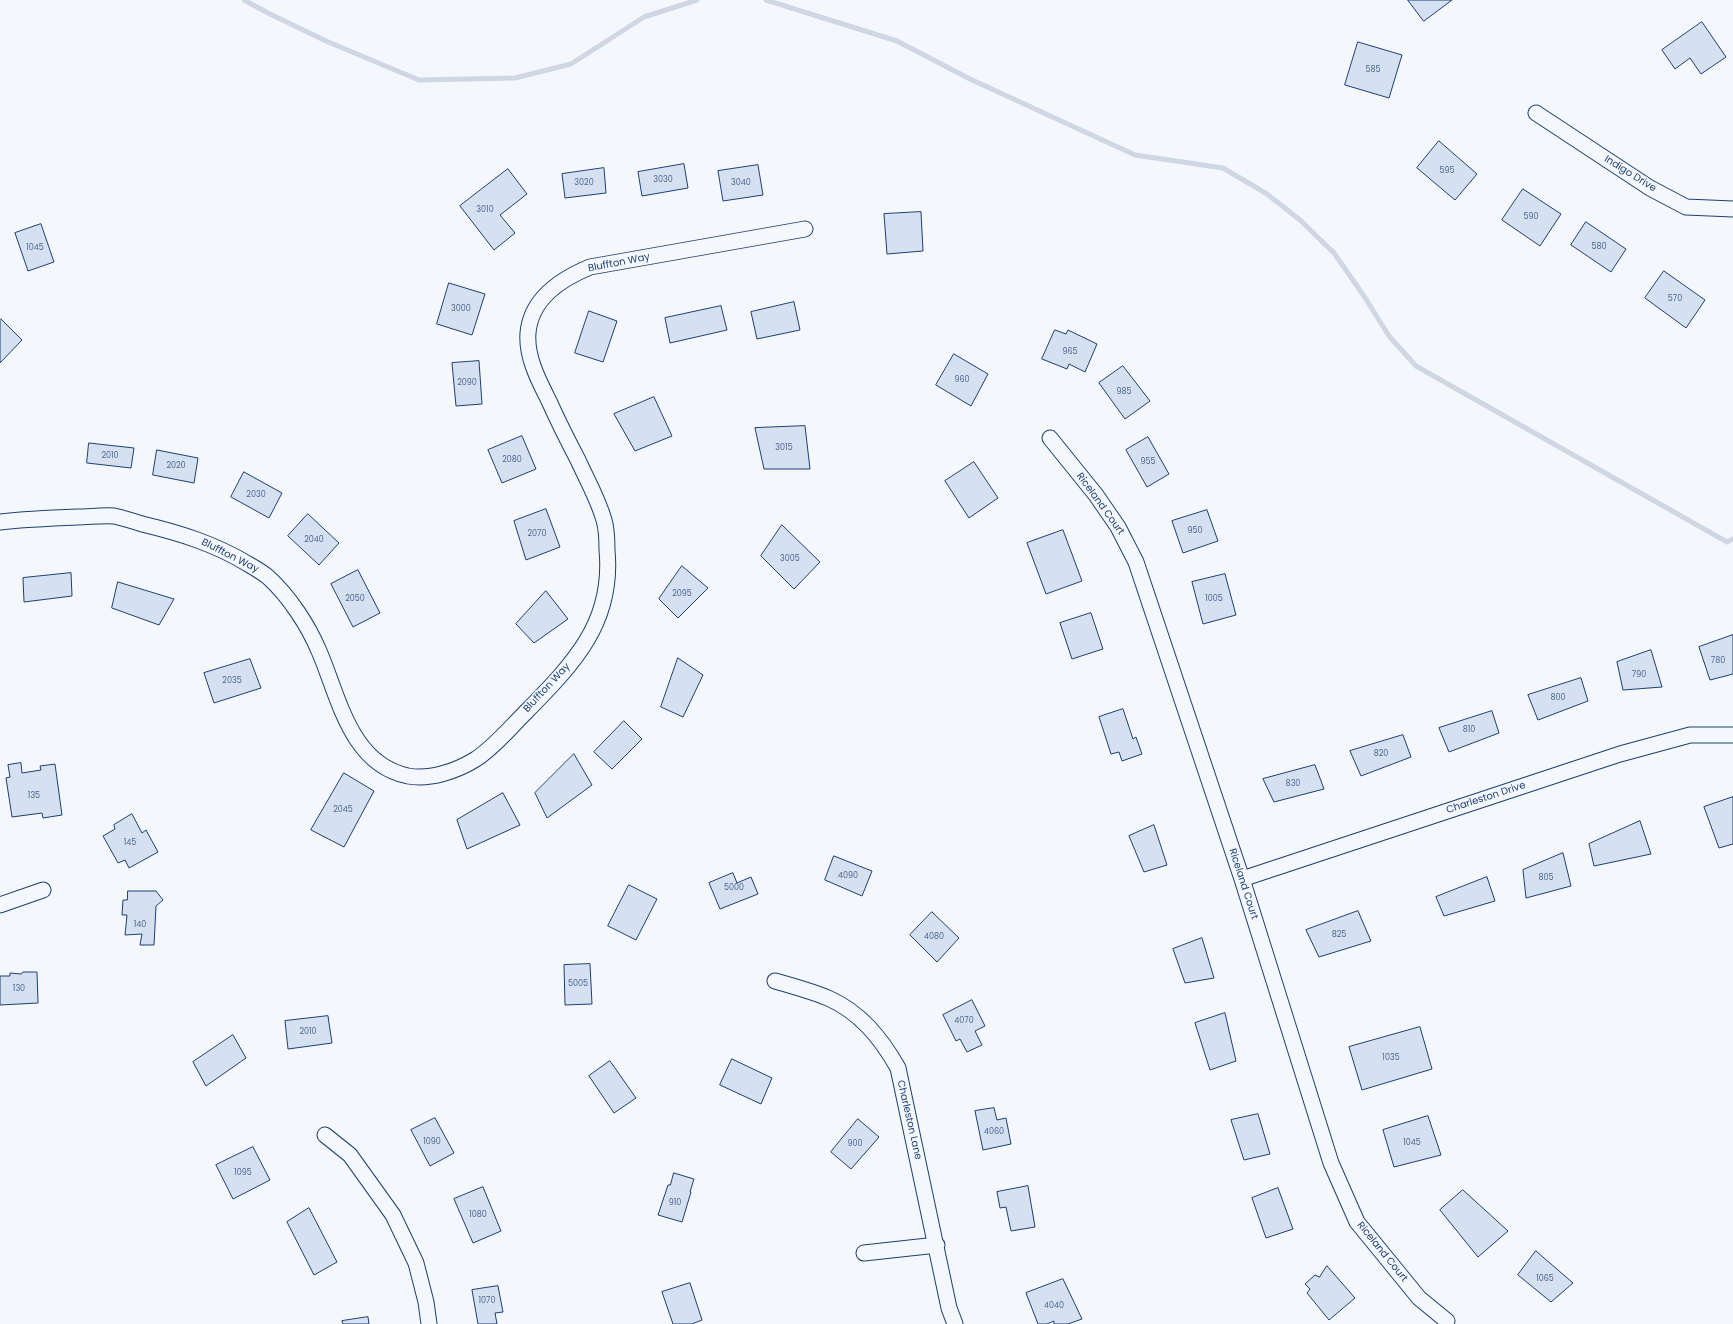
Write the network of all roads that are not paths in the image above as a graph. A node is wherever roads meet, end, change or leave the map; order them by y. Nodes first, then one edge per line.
1 (1536, 113) dead end
2 (1733, 209) edge
3 (805, 229) dead end
4 (1050, 438) dead end
5 (0, 522) edge
6 (1733, 734) edge
7 (1242, 879) junction
8 (43, 890) dead end
9 (0, 905) edge
10 (775, 981) dead end
11 (325, 1135) dead end
12 (936, 1245) junction
13 (864, 1253) dead end
14 (1447, 1321) dead end
15 (429, 1324) edge
16 (955, 1324) edge

1 - 2 street, Indigo Drive
3 - 5 street, Bluffton Way
4 - 7 street, Riceland Court
6 - 7 street, Charleston Drive
7 - 14 street, Riceland Court
8 - 9 street
10 - 12 street, Charleston Lane
11 - 15 street
12 - 13 street
12 - 16 street, Charleston Lane

